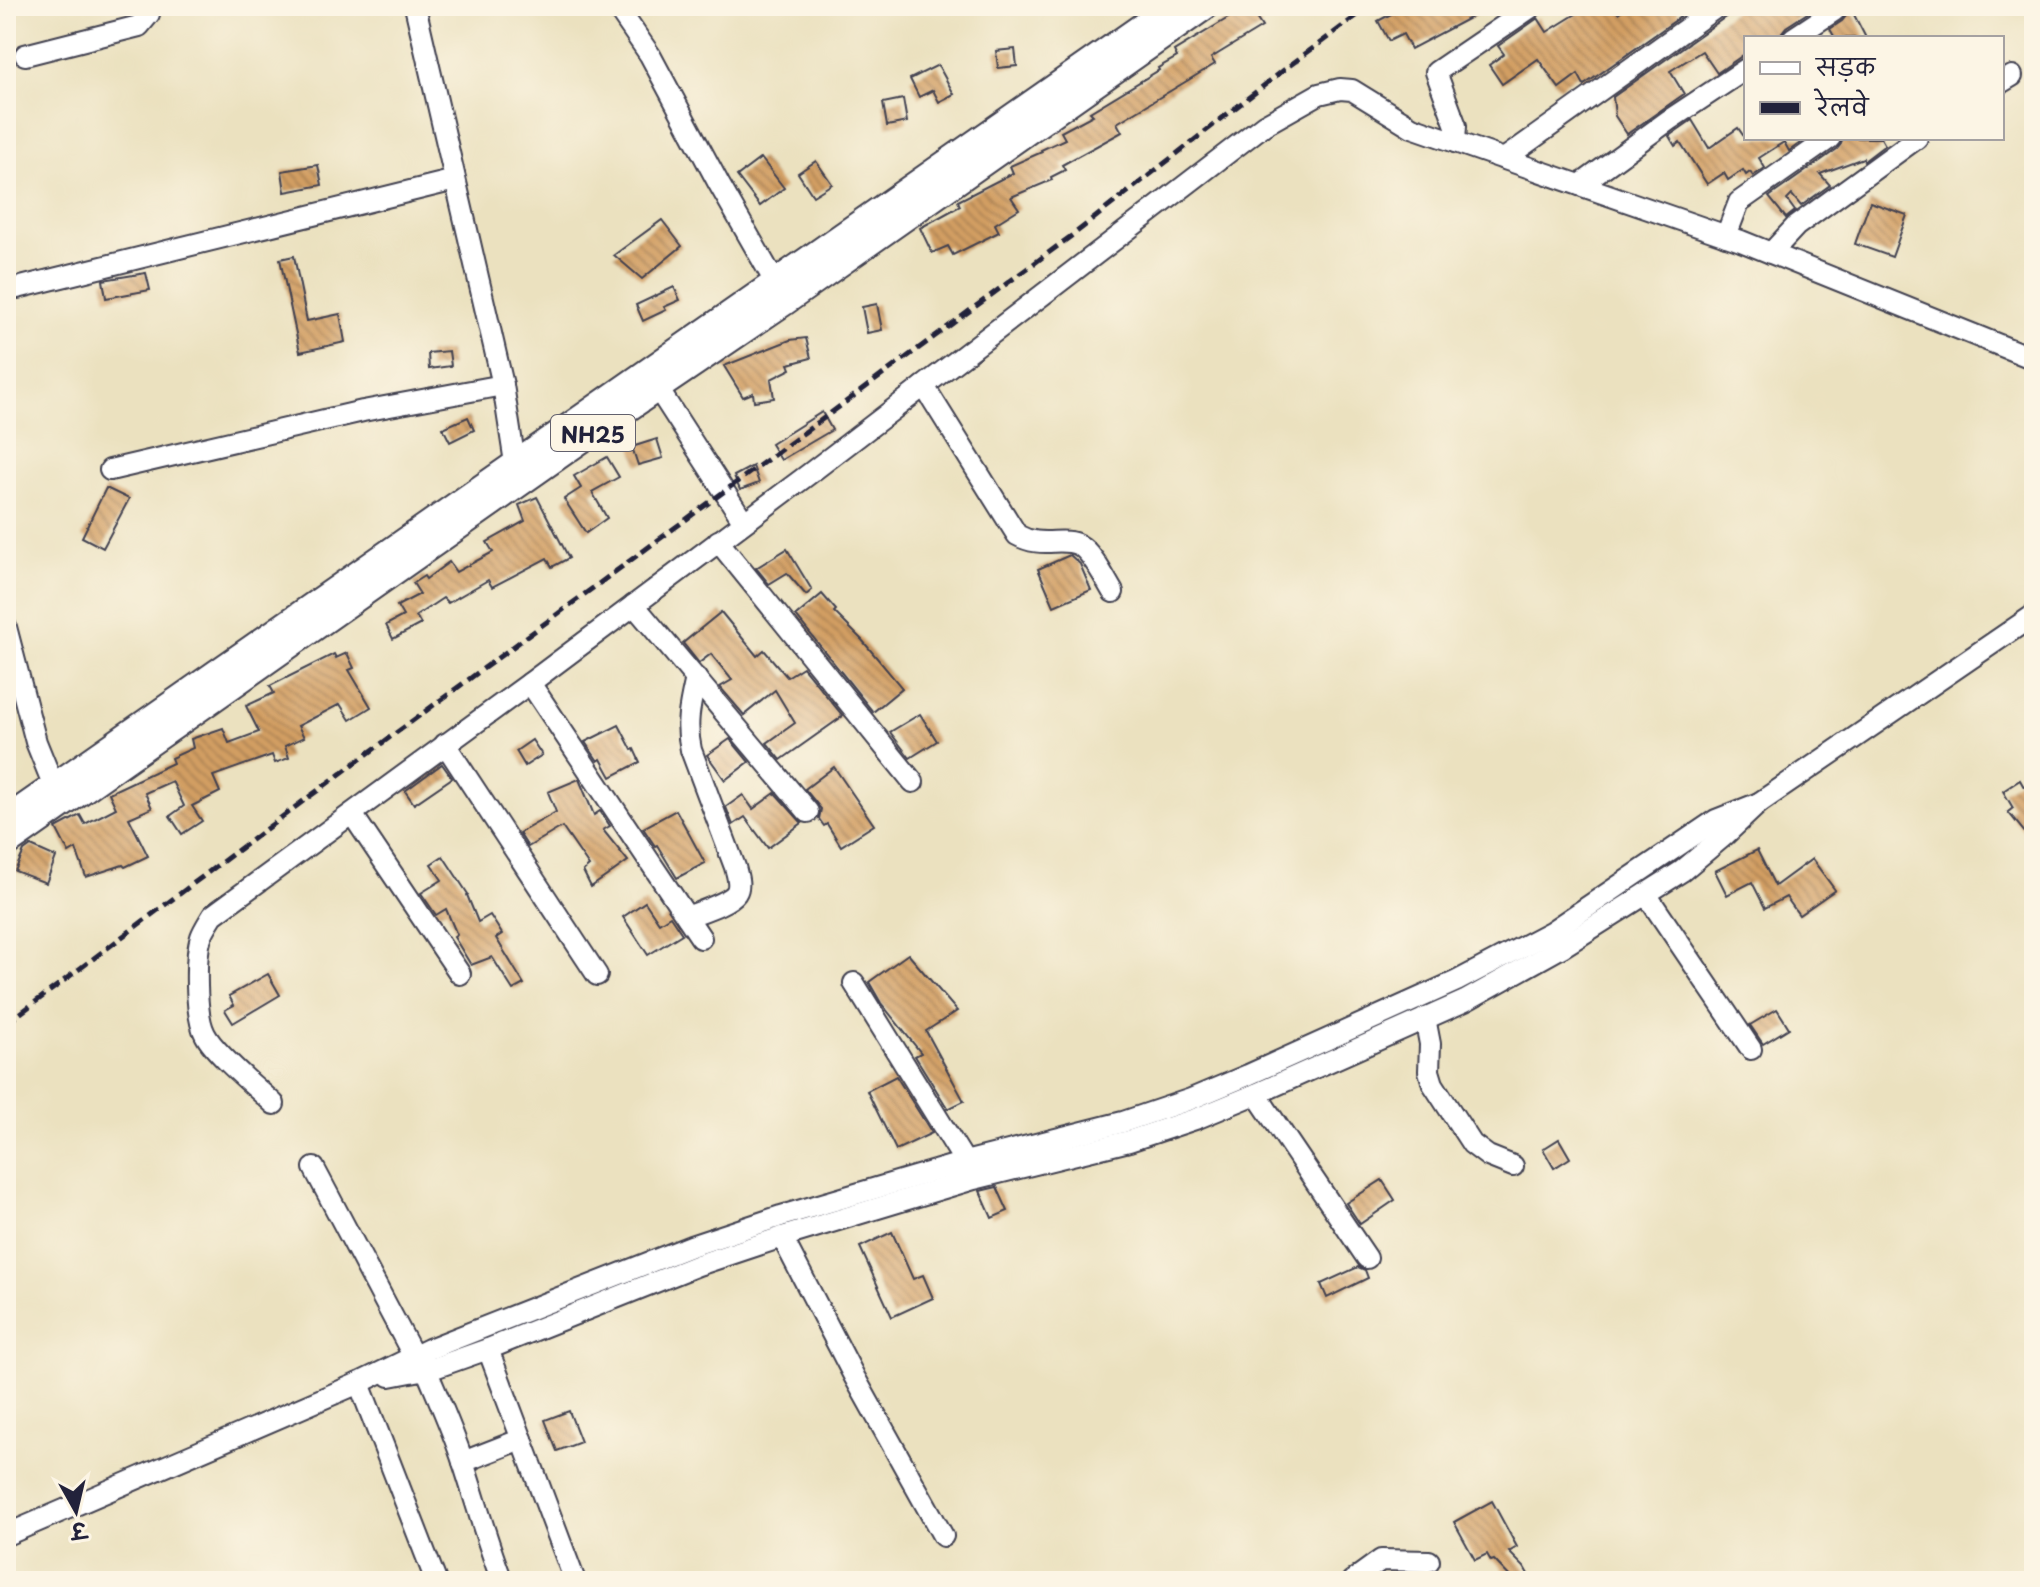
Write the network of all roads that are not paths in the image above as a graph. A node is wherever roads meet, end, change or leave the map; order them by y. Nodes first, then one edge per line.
1 (148, 6) edge
2 (415, 6) edge
3 (1170, 6) edge
4 (1207, 6) edge
5 (1533, 6) edge
6 (1718, 6) edge
7 (1831, 6) edge
8 (619, 10) dead end
9 (1804, 35) edge
10 (25, 55) dead end
11 (1744, 70) edge
12 (1827, 140) edge
13 (1914, 140) edge
14 (1455, 142) junction
15 (1504, 159) junction
16 (455, 180) junction
17 (1580, 185) junction
18 (1726, 236) junction
19 (1771, 253) junction
20 (775, 282) junction
21 (17, 288) dead end
22 (2034, 359) edge
23 (653, 380) junction
24 (503, 385) junction
25 (924, 386) junction
26 (515, 463) junction
27 (110, 470) dead end
28 (744, 522) junction
29 (718, 541) junction
30 (1113, 592) dead end
31 (634, 605) junction
32 (2034, 615) edge
33 (6, 627) edge
34 (696, 678) junction
35 (530, 683) junction
36 (445, 744) junction
37 (913, 782) dead end
38 (58, 796) junction
39 (1759, 803) junction
40 (808, 812) dead end
41 (352, 814) junction
42 (6, 819) edge
43 (6, 845) edge
44 (1646, 894) junction
45 (687, 917) junction
46 (701, 938) dead end
47 (460, 974) dead end
48 (597, 975) dead end
49 (854, 983) dead end
50 (1425, 1018) junction
51 (1751, 1049) dead end
52 (1256, 1094) junction
53 (274, 1104) dead end
54 (965, 1162) junction
55 (1513, 1166) dead end
56 (314, 1168) dead end
57 (782, 1237) junction
58 (1367, 1258) dead end
59 (488, 1349) junction
60 (420, 1363) junction
61 (359, 1383) junction
62 (522, 1439) junction
63 (463, 1462) junction
64 (6, 1535) edge
65 (943, 1536) dead end
66 (1429, 1561) dead end
67 (436, 1581) edge
68 (502, 1581) edge
69 (575, 1581) edge
70 (1352, 1581) edge

1 - 10 street
2 - 16 street
3 - 20 main road, NH25
4 - 23 main road, NH25
5 - 14 street
6 - 15 street
7 - 9 street
8 - 20 street
11 - 17 street
12 - 18 street
13 - 19 street
14 - 15 street
14 - 25 street
15 - 17 street
16 - 21 street
16 - 24 street
17 - 18 street
18 - 19 street
19 - 22 street
20 - 23 main road, NH25
23 - 26 main road, NH25
23 - 28 street
23 - 38 main road, NH25
24 - 26 street
24 - 27 street
25 - 28 street
25 - 30 street
26 - 38 main road, NH25
28 - 29 street
29 - 31 street
29 - 37 street
31 - 34 street
31 - 35 street
32 - 39 street
33 - 38 street
34 - 40 street
34 - 45 street
35 - 36 street
35 - 45 street
36 - 41 street
36 - 48 street
38 - 42 main road, NH25
38 - 43 main road, NH25
39 - 44 street
39 - 54 street
41 - 47 street
41 - 53 street
44 - 50 street
44 - 51 street
45 - 46 street
49 - 54 street
50 - 52 street
50 - 55 street
52 - 57 street
52 - 58 street
54 - 60 street
56 - 60 street
57 - 59 street
57 - 65 street
59 - 60 street
59 - 62 street
60 - 61 street
60 - 63 street
61 - 64 street
61 - 67 street
62 - 63 street
62 - 69 street
63 - 68 street
66 - 70 street

